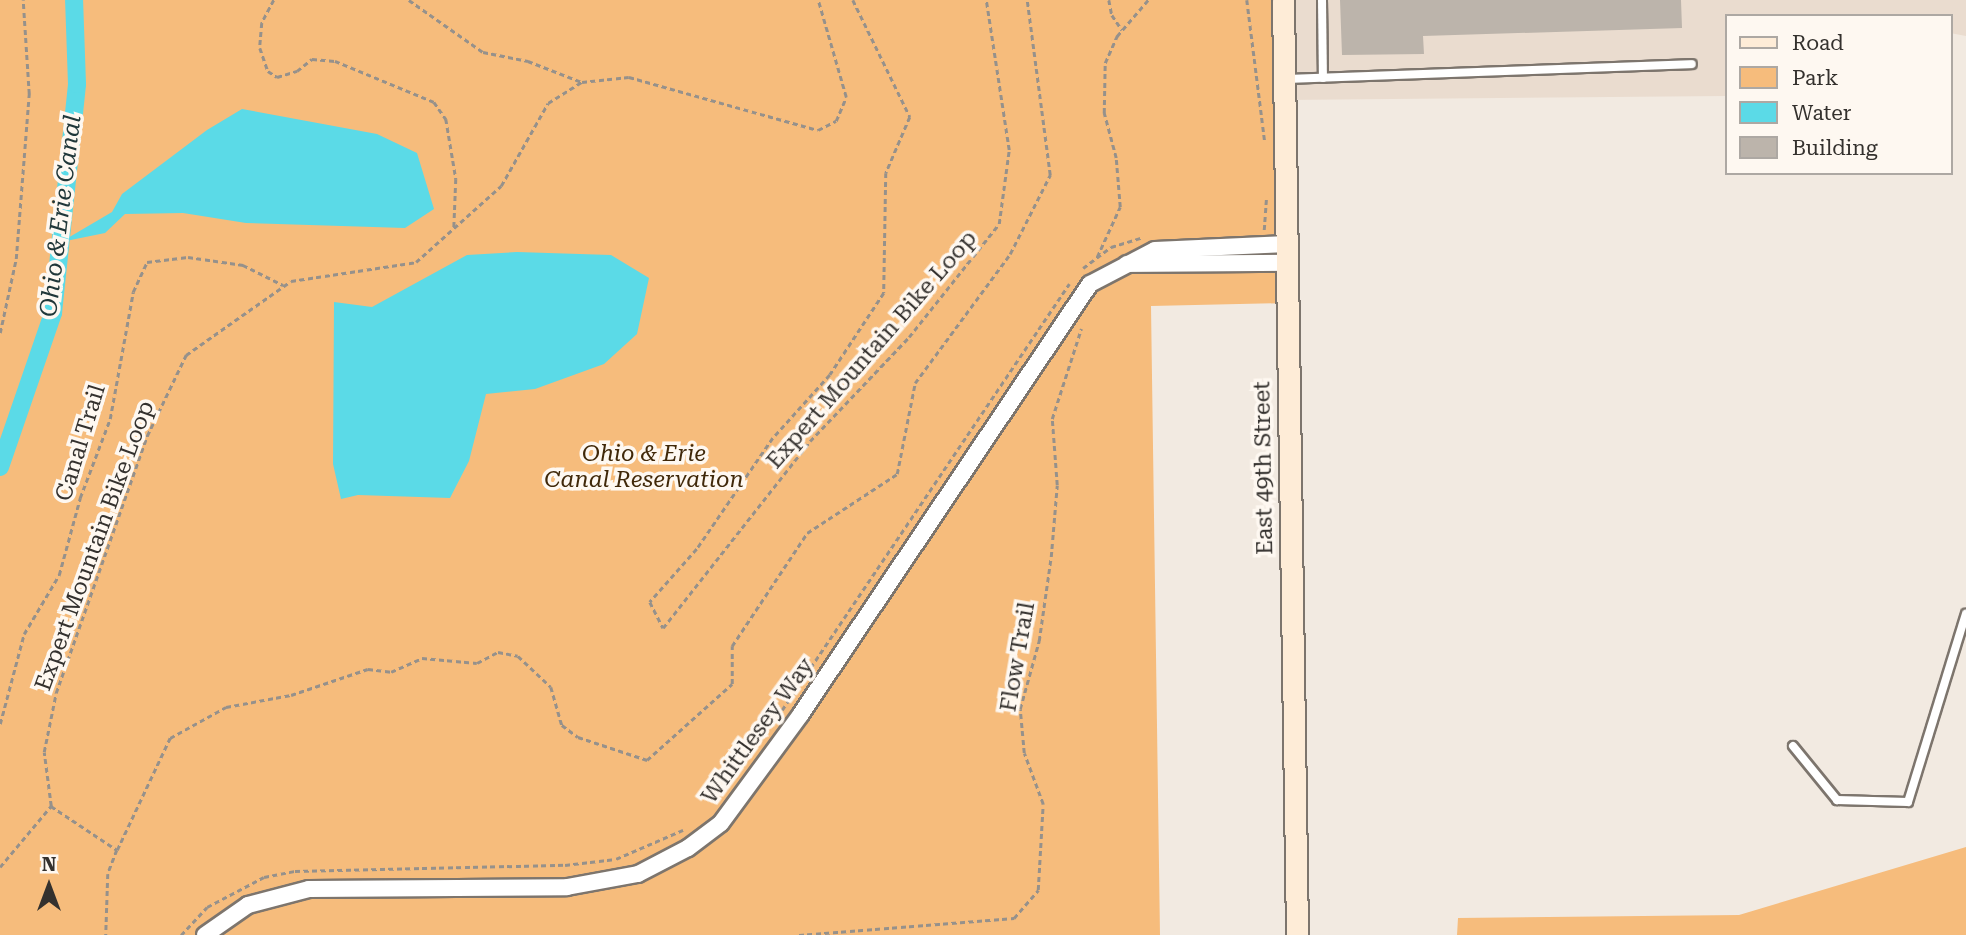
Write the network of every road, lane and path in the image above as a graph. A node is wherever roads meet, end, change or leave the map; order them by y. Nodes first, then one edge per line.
1 (23, 0) edge
2 (274, 0) edge
3 (409, 0) edge
4 (818, 0) edge
5 (853, 0) edge
6 (986, 0) edge
7 (1027, 0) edge
8 (1109, 0) edge
9 (1148, 0) edge
10 (1247, 0) edge
11 (1283, 0) edge
12 (1322, 0) edge
13 (1122, 30) junction
14 (1692, 64) dead end
15 (1323, 78) junction
16 (1284, 79) junction
17 (582, 82) junction
18 (1266, 153) dead end
19 (1266, 193) dead end
20 (454, 228) junction
21 (1147, 236) dead end
22 (1264, 241) dead end
23 (1287, 254) junction
24 (1097, 257) junction
25 (1080, 272) dead end
26 (1072, 281) dead end
27 (284, 285) junction
28 (1074, 305) junction
29 (0, 333) edge
30 (1966, 614) edge
31 (776, 719) dead end
32 (0, 724) edge
33 (1793, 746) dead end
34 (51, 806) junction
35 (694, 824) dead end
36 (117, 850) junction
37 (0, 867) edge
38 (106, 935) edge
39 (181, 935) edge
40 (205, 935) edge
41 (799, 935) edge
42 (1297, 935) edge

1 - 29 path
2 - 20 path
3 - 17 path
4 - 17 path, Expert Mountain Bike Loop
5 - 6 path, Expert Mountain Bike Loop
7 - 36 path, Expert Mountain Bike Loop
8 - 13 path
9 - 13 path
10 - 18 path
11 - 16 street, East 49th Street
12 - 15 lane
13 - 24 path
14 - 15 lane
15 - 16 lane
16 - 23 street, East 49th Street
17 - 20 path, Expert Mountain Bike Loop
19 - 22 path
20 - 27 path, Expert Mountain Bike Loop
21 - 24 path
23 - 28 street, Whittlesey Way
23 - 42 street, East 49th Street
24 - 25 path
26 - 31 path
27 - 32 path, Canal Trail
27 - 34 path, Expert Mountain Bike Loop
28 - 40 street, Whittlesey Way
28 - 41 path, Flow Trail
30 - 33 lane
34 - 36 path
34 - 37 path
35 - 39 path
36 - 38 path

